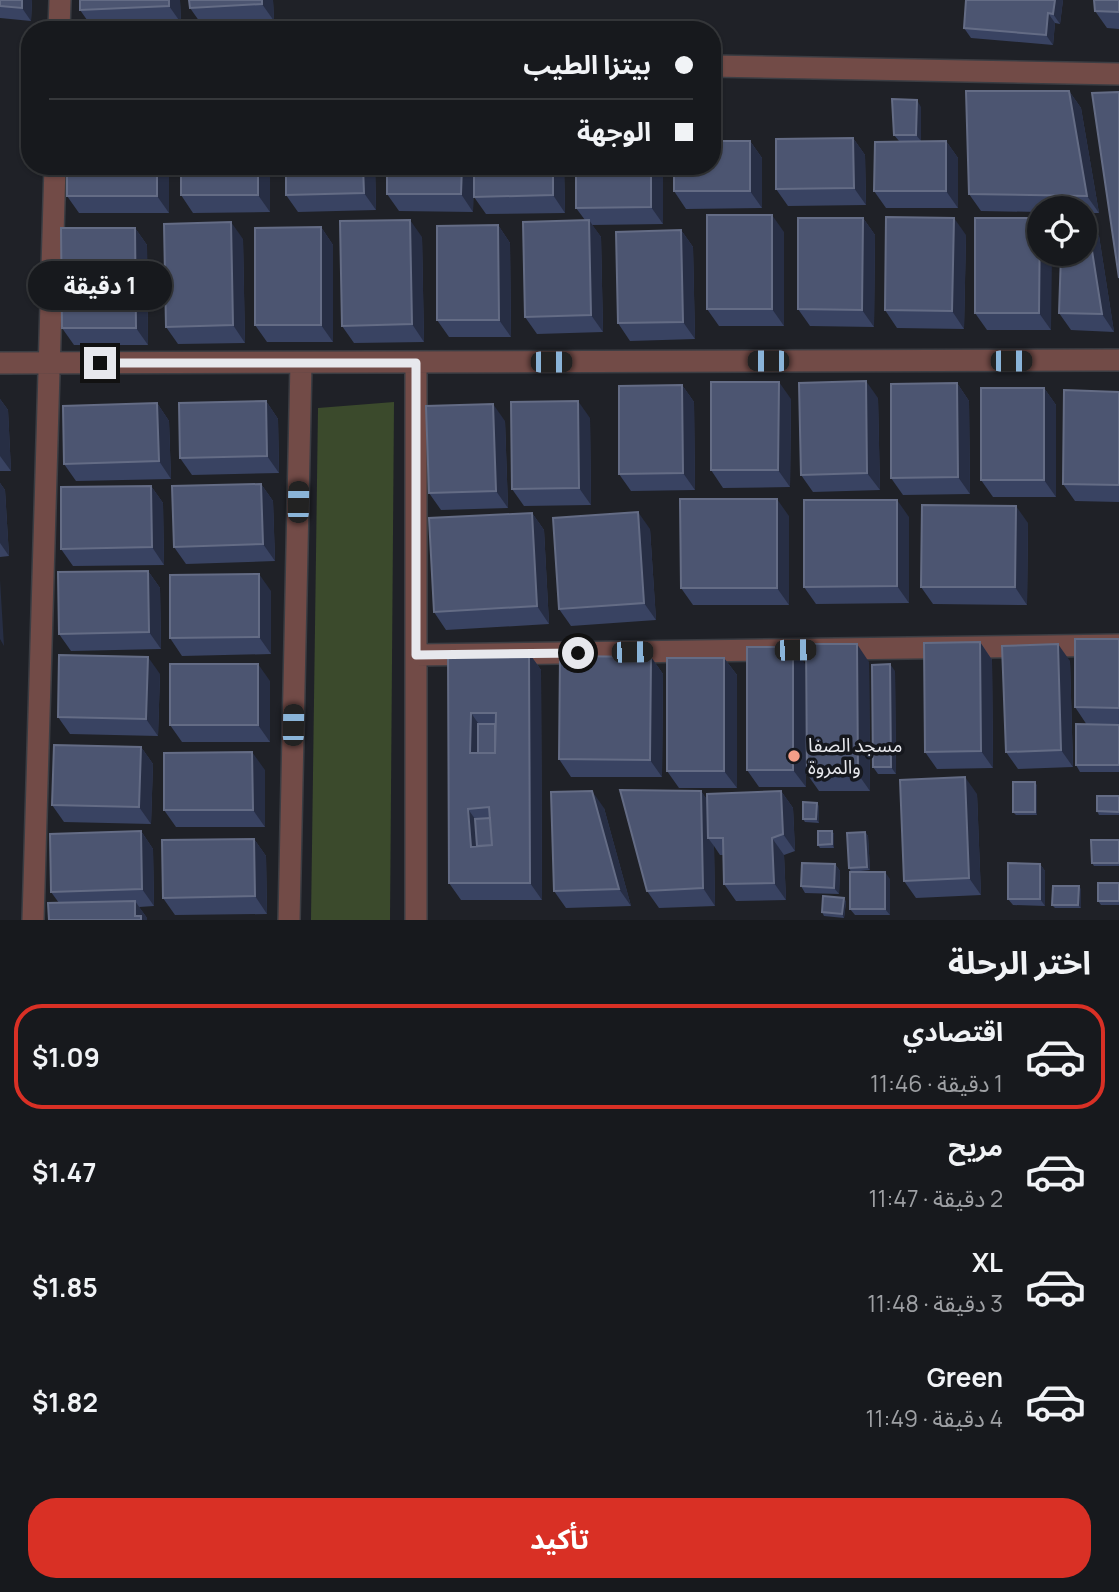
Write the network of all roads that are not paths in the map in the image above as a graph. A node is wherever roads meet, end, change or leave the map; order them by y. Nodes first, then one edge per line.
1 (60, 0) edge
2 (59, 21) edge
3 (721, 66) edge
4 (1119, 74) edge
5 (55, 175) edge
6 (1119, 360) edge
7 (0, 363) edge
8 (49, 363) junction
9 (301, 363) junction
10 (416, 363) junction
11 (1119, 645) edge
12 (416, 655) junction
13 (33, 920) edge
14 (289, 920) edge
15 (416, 920) edge

1 - 2 street
3 - 4 street
5 - 8 street
6 - 10 street
7 - 8 street
8 - 9 street
8 - 13 street
9 - 10 street
9 - 14 street
10 - 12 street
11 - 12 street
12 - 15 street

